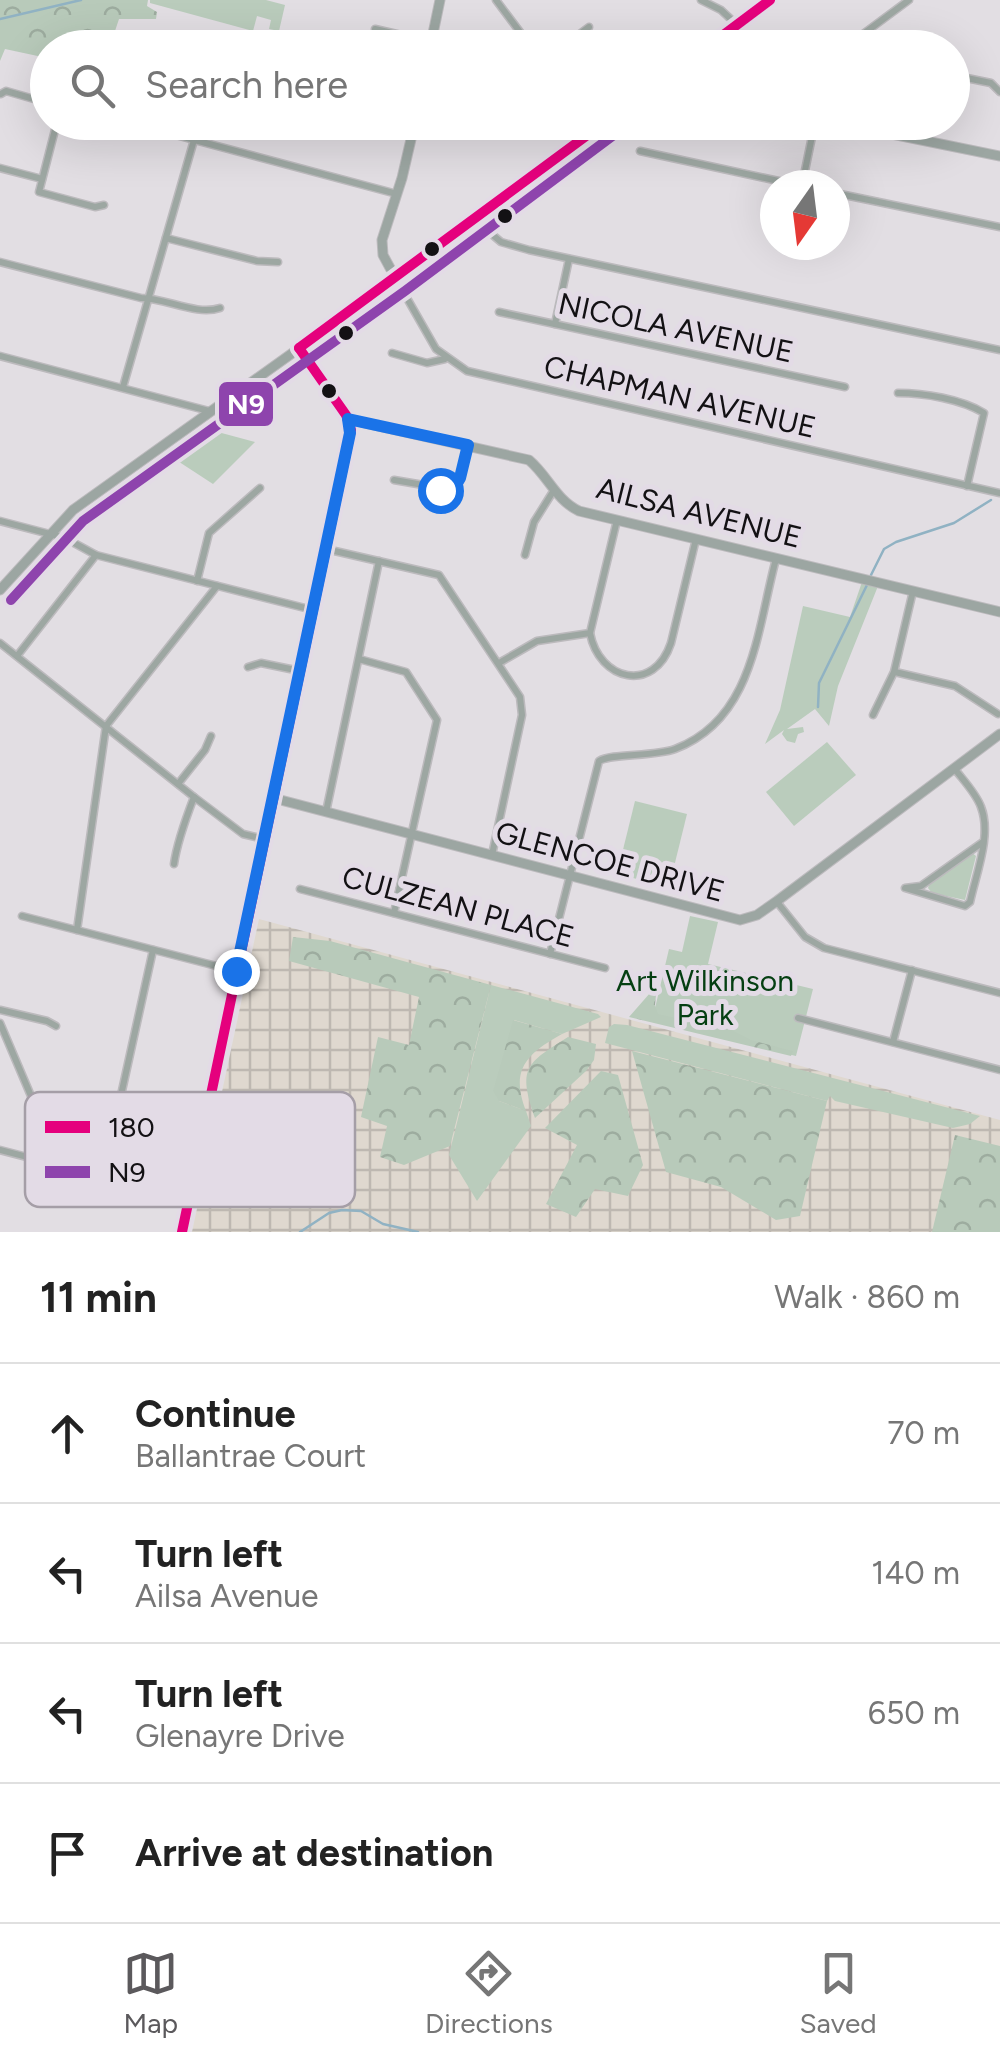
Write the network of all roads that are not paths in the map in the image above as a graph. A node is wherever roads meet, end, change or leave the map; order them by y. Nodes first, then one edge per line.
1 (440, 0) edge
2 (496, 0) edge
3 (701, 0) edge
4 (770, 0) edge
5 (908, 0) edge
6 (736, 24) junction
7 (589, 27) dead end
8 (374, 29) dead end
9 (378, 30) edge
10 (434, 30) edge
11 (518, 30) edge
12 (585, 30) edge
13 (728, 30) edge
14 (868, 30) edge
15 (970, 79) edge
16 (1000, 92) edge
17 (0, 94) edge
18 (30, 98) edge
19 (53, 140) edge
20 (194, 140) joint
21 (410, 140) edge
22 (582, 140) edge
23 (811, 140) edge
24 (921, 140) edge
25 (640, 150) dead end
26 (1000, 156) edge
27 (0, 168) edge
28 (803, 170) edge
29 (760, 177) edge
30 (42, 179) junction
31 (398, 194) junction
32 (850, 196) edge
33 (104, 205) dead end
34 (475, 220) junction
35 (1000, 228) edge
36 (166, 238) junction
37 (569, 259) junction
38 (0, 262) edge
39 (278, 262) dead end
40 (396, 279) junction
41 (148, 298) junction
42 (220, 308) dead end
43 (499, 312) dead end
44 (556, 324) junction
45 (299, 348) junction
46 (1000, 350) edge
47 (392, 353) dead end
48 (0, 356) edge
49 (446, 358) junction
50 (122, 387) junction
51 (845, 388) dead end
52 (898, 393) dead end
53 (209, 411) junction
54 (348, 419) junction
55 (468, 445) junction
56 (394, 480) dead end
57 (967, 486) junction
58 (260, 488) dead end
59 (554, 490) junction
60 (1000, 494) edge
61 (617, 520) junction
62 (0, 521) edge
63 (49, 533) junction
64 (696, 539) junction
65 (326, 549) junction
66 (96, 555) junction
67 (525, 555) dead end
68 (776, 558) junction
69 (380, 561) junction
70 (197, 580) junction
71 (217, 586) junction
72 (0, 590) edge
73 (913, 591) junction
74 (312, 610) junction
75 (1000, 612) edge
76 (590, 633) junction
77 (1, 647) edge
78 (17, 656) junction
79 (359, 659) junction
80 (499, 663) junction
81 (248, 667) dead end
82 (300, 671) junction
83 (894, 672) junction
84 (998, 714) edge
85 (873, 715) dead end
86 (106, 726) junction
87 (1000, 734) edge
88 (211, 736) dead end
89 (954, 768) junction
90 (178, 784) junction
91 (194, 797) junction
92 (274, 798) junction
93 (326, 812) junction
94 (413, 836) junction
95 (264, 839) junction
96 (983, 842) junction
97 (492, 857) junction
98 (174, 864) dead end
99 (570, 877) junction
100 (300, 889) dead end
101 (777, 901) junction
102 (394, 913) junction
103 (22, 916) dead end
104 (77, 930) junction
105 (153, 950) junction
106 (550, 954) junction
107 (605, 968) dead end
108 (912, 970) junction
109 (236, 971) junction
110 (1000, 994) edge
111 (0, 1010) edge
112 (798, 1018) dead end
113 (0, 1023) edge
114 (56, 1026) dead end
115 (892, 1042) junction
116 (1000, 1070) edge
117 (29, 1092) edge
118 (122, 1092) edge
119 (211, 1092) edge
120 (0, 1150) edge
121 (25, 1156) edge
122 (187, 1207) edge
123 (182, 1232) edge

1 - 10 street
2 - 11 street
3 - 6 street
4 - 6 street
5 - 14 street
6 - 13 street
7 - 12 street
8 - 9 street
15 - 16 street
17 - 18 street
19 - 30 street
20 - 31 street
20 - 36 street
21 - 31 street
22 - 34 street
23 - 28 street
24 - 26 street
25 - 29 street
27 - 30 street
30 - 33 street
31 - 40 street
32 - 35 street
34 - 37 street
34 - 40 street
36 - 39 street
36 - 41 street
37 - 44 street
37 - 46 street
38 - 41 street
40 - 45 street
40 - 49 street
41 - 42 street
41 - 50 street
43 - 44 street, NICOLA AVENUE
44 - 51 street, NICOLA AVENUE
45 - 53 street
45 - 54 street
47 - 49 street
48 - 50 street
49 - 57 street, CHAPMAN AVENUE
50 - 53 street
52 - 57 street
53 - 63 street
54 - 55 street, AILSA AVENUE
54 - 65 street
55 - 56 street
55 - 59 street, AILSA AVENUE
57 - 60 street, CHAPMAN AVENUE
58 - 70 street
59 - 61 street, AILSA AVENUE
59 - 67 street
61 - 64 street, AILSA AVENUE
61 - 76 street
62 - 63 street
63 - 66 street
63 - 72 street
64 - 68 street, AILSA AVENUE
64 - 76 street
65 - 69 street
65 - 74 street
66 - 70 street
66 - 78 street
68 - 73 street, AILSA AVENUE
68 - 99 street
69 - 79 street
69 - 80 street
70 - 71 street
71 - 74 street
71 - 86 street
73 - 75 street, AILSA AVENUE
73 - 83 street
74 - 82 street
76 - 80 street
77 - 78 street
78 - 86 street
79 - 93 street
79 - 94 street
80 - 97 street
81 - 82 street
82 - 92 street
83 - 84 street
83 - 85 street
86 - 90 street
86 - 104 street
87 - 89 street, GLENCOE DRIVE
88 - 90 street
89 - 96 street
89 - 101 street, GLENCOE DRIVE
90 - 91 street
91 - 95 street
91 - 98 street
92 - 93 street, GLENCOE DRIVE
92 - 95 street
93 - 94 street, GLENCOE DRIVE
94 - 97 street, GLENCOE DRIVE
94 - 102 street
95 - 109 street
96 - 96 street
97 - 99 street, GLENCOE DRIVE
99 - 101 street, GLENCOE DRIVE
99 - 106 street
100 - 102 street, CULZEAN PLACE
101 - 108 street
102 - 106 street, CULZEAN PLACE
103 - 104 street
104 - 105 street
105 - 109 street
105 - 118 street
106 - 107 street, CULZEAN PLACE
108 - 110 street
108 - 115 street
109 - 119 street
111 - 114 street
112 - 115 street
113 - 117 street
115 - 116 street
120 - 121 street
122 - 123 street

